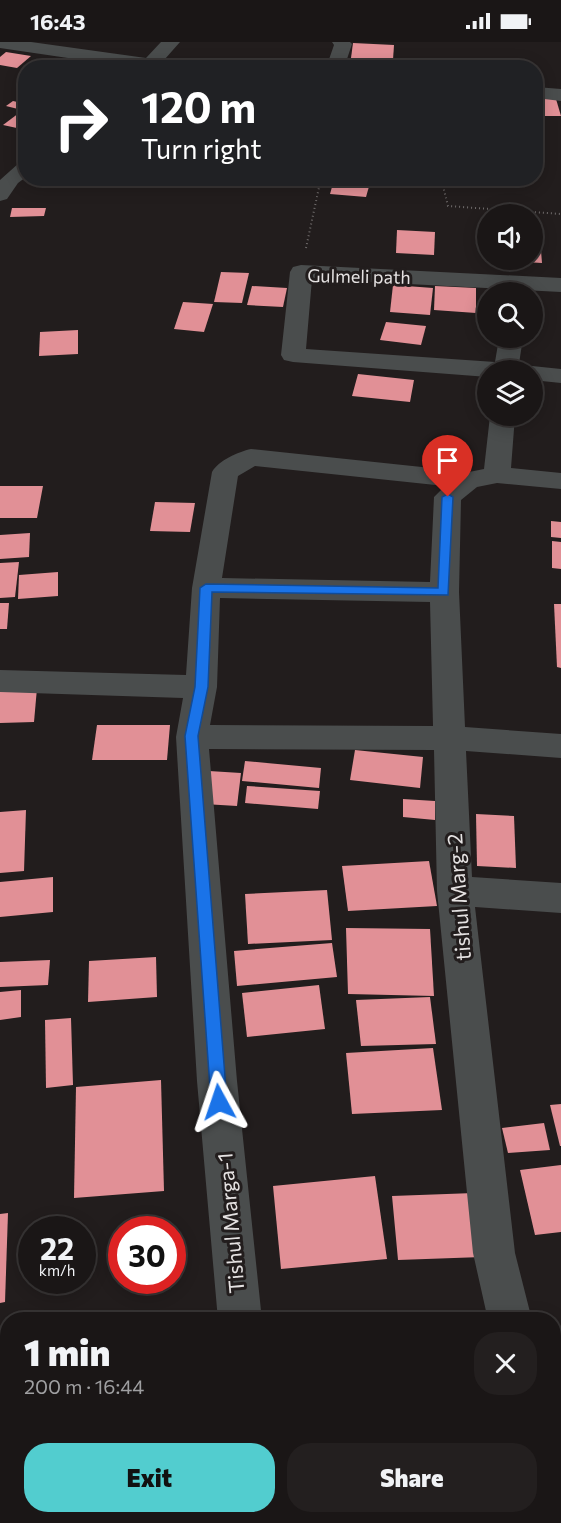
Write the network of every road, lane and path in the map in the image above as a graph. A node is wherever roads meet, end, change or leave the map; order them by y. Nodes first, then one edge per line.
1 (171, 42) edge
2 (341, 42) edge
3 (0, 43) edge
4 (110, 60) edge
5 (154, 60) edge
6 (338, 60) edge
7 (543, 94) edge
8 (561, 95) edge
9 (18, 173) edge
10 (319, 186) edge
11 (443, 186) edge
12 (0, 195) edge
13 (561, 214) edge
14 (301, 272) junction
15 (477, 284) edge
16 (561, 285) edge
17 (543, 286) edge
18 (477, 368) edge
19 (543, 375) edge
20 (561, 376) edge
21 (499, 426) edge
22 (483, 478) junction
23 (561, 481) edge
24 (206, 588) junction
25 (444, 592) junction
26 (0, 681) edge
27 (201, 687) junction
28 (192, 736) junction
29 (450, 738) junction
30 (561, 746) edge
31 (455, 891) junction
32 (561, 898) edge
33 (239, 1312) edge
34 (508, 1312) edge

1 - 5 street
2 - 6 street
3 - 4 street
7 - 8 street
9 - 12 street
10 - 14 path
11 - 13 path
14 - 15 street, Gulmeli path
14 - 18 street, Gulmeli path
16 - 17 street, Gulmeli path
19 - 20 street
21 - 22 street
22 - 23 street
22 - 24 street, Tishul Marga-1
22 - 25 street, tishul Marg-2
24 - 25 street
24 - 27 street, Tishul Marga-1
25 - 29 street, tishul Marg-2
26 - 27 street
27 - 28 street, Tishul Marga-1
28 - 29 street
28 - 33 street, Tishul Marga-1
29 - 30 street
29 - 31 street, tishul Marg-2
31 - 32 street
31 - 34 street, tishul Marg-2

